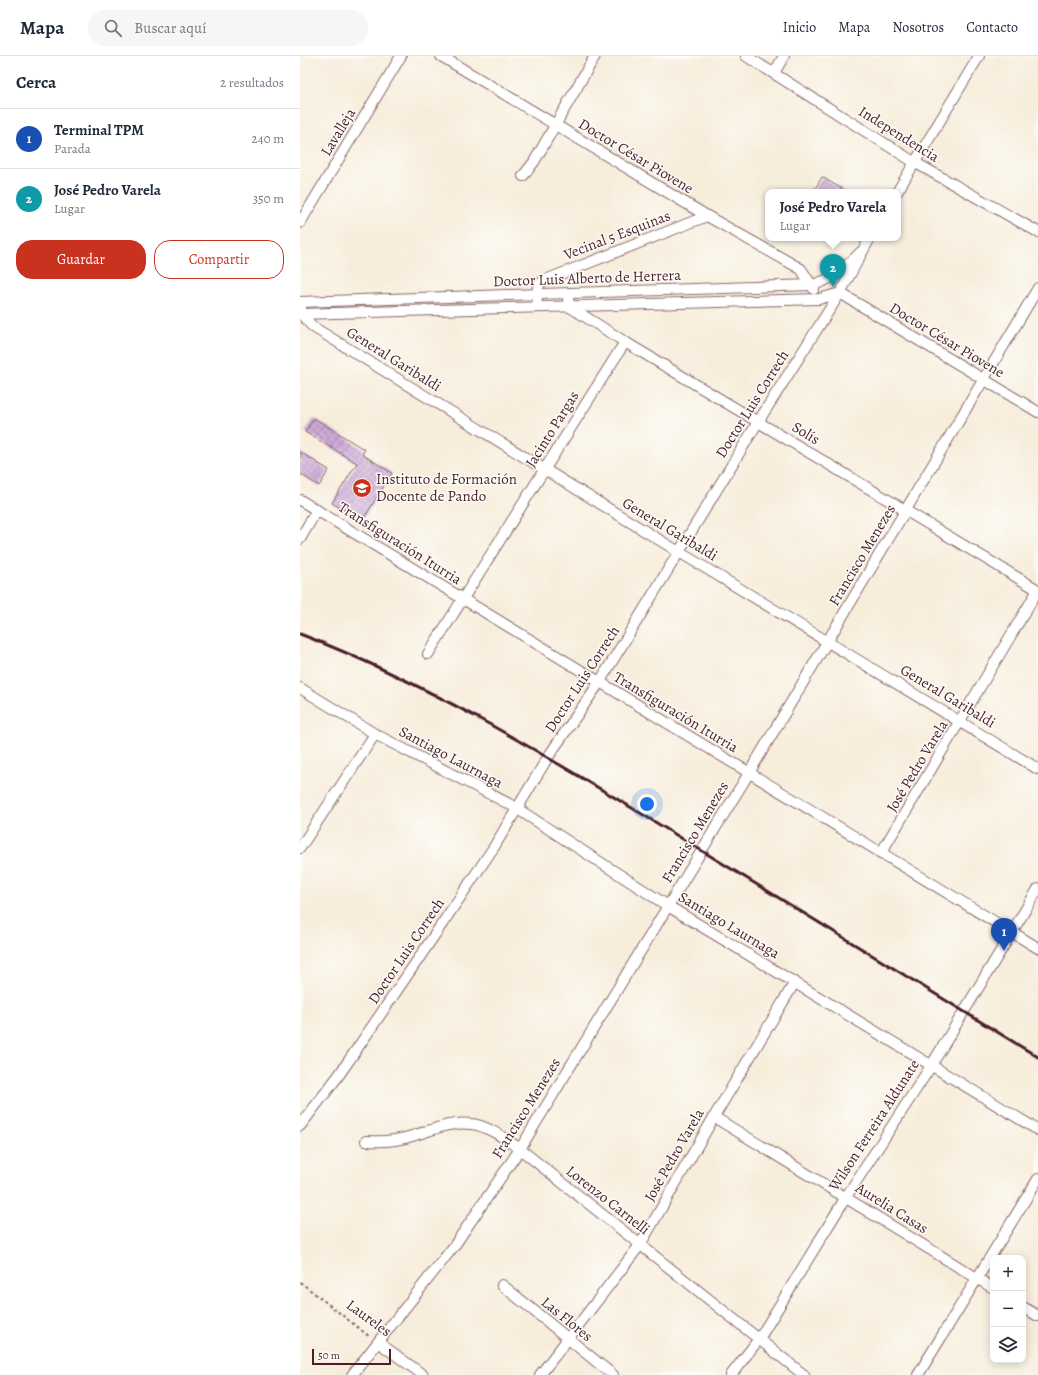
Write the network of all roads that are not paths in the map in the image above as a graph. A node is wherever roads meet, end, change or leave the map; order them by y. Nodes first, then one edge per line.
1 (401, 56) edge
2 (441, 56) edge
3 (595, 56) edge
4 (746, 56) edge
5 (784, 56) edge
6 (979, 56) edge
7 (774, 73) junction
8 (556, 125) junction
9 (914, 162) junction
10 (523, 176) dead end
11 (899, 189) edge
12 (303, 209) edge
13 (707, 216) junction
14 (300, 223) edge
15 (1038, 232) edge
16 (868, 241) edge
17 (863, 251) junction
18 (836, 274) junction
19 (812, 285) junction
20 (1038, 288) edge
21 (840, 293) junction
22 (567, 294) junction
23 (536, 295) junction
24 (819, 299) junction
25 (300, 302) edge
26 (570, 306) junction
27 (537, 307) junction
28 (301, 314) edge
29 (625, 342) junction
30 (984, 380) junction
31 (1038, 412) edge
32 (758, 422) junction
33 (544, 469) junction
34 (300, 500) edge
35 (317, 510) junction
36 (906, 510) junction
37 (300, 539) edge
38 (679, 552) junction
39 (1038, 590) edge
40 (462, 599) junction
41 (828, 641) junction
42 (428, 654) dead end
43 (599, 683) junction
44 (300, 688) edge
45 (961, 721) junction
46 (375, 734) junction
47 (1038, 769) edge
48 (749, 773) junction
49 (517, 808) junction
50 (300, 848) edge
51 (881, 853) junction
52 (1038, 889) edge
53 (668, 906) junction
54 (1011, 932) junction
55 (1038, 948) edge
56 (795, 982) junction
57 (931, 1066) junction
58 (714, 1117) junction
59 (300, 1126) edge
60 (1038, 1130) edge
61 (366, 1141) dead end
62 (520, 1149) junction
63 (1038, 1179) edge
64 (846, 1197) junction
65 (640, 1245) junction
66 (979, 1279) junction
67 (502, 1285) dead end
68 (990, 1286) edge
69 (1026, 1309) edge
70 (1038, 1316) edge
71 (759, 1339) junction
72 (568, 1340) junction
73 (378, 1342) junction
74 (352, 1375) edge
75 (423, 1375) edge
76 (540, 1375) edge
77 (612, 1375) edge
78 (731, 1375) edge
79 (804, 1375) edge
80 (918, 1375) edge

1 - 12 street, Lavalleja
2 - 8 street, Doctor César Piovene
3 - 8 street
4 - 7 street, Independencia
5 - 7 street
6 - 9 street
7 - 9 street, Independencia
8 - 10 street
8 - 13 street, Doctor César Piovene
9 - 11 street
9 - 15 street, Independencia
12 - 14 street, Lavalleja
13 - 19 street, Doctor César Piovene
13 - 23 street, Vecinal 5 Esquinas
16 - 17 street, Doctor Luis Correch
17 - 18 street, Doctor Luis Alberto de Herrera
17 - 21 street, Doctor Luis Correch
18 - 19 street, Doctor Luis Alberto de Herrera
18 - 21 street
19 - 22 street, Doctor Luis Alberto de Herrera
19 - 24 street, Doctor César Piovene
20 - 30 street, Francisco Menezes
21 - 24 street, Doctor Luis Alberto de Herrera
21 - 30 street, Doctor César Piovene
21 - 32 street, Doctor Luis Correch
22 - 23 street, Doctor Luis Alberto de Herrera
22 - 26 street
23 - 25 street, Doctor Luis Alberto de Herrera
23 - 27 street
24 - 26 street, Doctor Luis Alberto de Herrera
25 - 28 street
26 - 27 street, Doctor Luis Alberto de Herrera
26 - 29 street, Solís
27 - 28 street, Doctor Luis Alberto de Herrera
28 - 33 street, General Garibaldi
29 - 32 street, Solís
29 - 33 street, Jacinto Pargas
30 - 31 street, Doctor César Piovene
30 - 36 street, Francisco Menezes
32 - 36 street, Solís
32 - 38 street, Doctor Luis Correch
33 - 38 street, General Garibaldi
33 - 40 street, Jacinto Pargas
34 - 35 street, Transfiguración Iturria
35 - 37 street
35 - 40 street, Transfiguración Iturria
36 - 39 street, Solís
36 - 41 street, Francisco Menezes
38 - 41 street, General Garibaldi
38 - 43 street, Doctor Luis Correch
39 - 45 street, José Pedro Varela
40 - 42 street, Jacinto Pargas
40 - 43 street, Transfiguración Iturria
41 - 45 street, General Garibaldi
41 - 48 street, Francisco Menezes
43 - 48 street, Transfiguración Iturria
43 - 49 street, Doctor Luis Correch
44 - 46 street, Santiago Laurnaga
45 - 47 street, General Garibaldi
45 - 51 street, José Pedro Varela
46 - 49 street, Santiago Laurnaga
46 - 50 street
48 - 51 street, Transfiguración Iturria
48 - 53 street, Francisco Menezes
49 - 53 street, Santiago Laurnaga
49 - 59 street, Doctor Luis Correch
51 - 54 street, Transfiguración Iturria
52 - 54 street, Wilson Ferreira Aldunate
53 - 56 street, Santiago Laurnaga
53 - 62 street, Francisco Menezes
54 - 55 street, Transfiguración Iturria
54 - 57 street, Wilson Ferreira Aldunate
56 - 57 street, Santiago Laurnaga
56 - 58 street, José Pedro Varela
57 - 60 street, Santiago Laurnaga
57 - 64 street, Wilson Ferreira Aldunate
58 - 64 street, Aurelia Casas
58 - 65 street, José Pedro Varela
61 - 62 street, Lorenzo Carnelli
62 - 65 street, Lorenzo Carnelli
62 - 73 street, Francisco Menezes
63 - 66 street
64 - 66 street, Aurelia Casas
64 - 71 street, Wilson Ferreira Aldunate
65 - 71 street, Lorenzo Carnelli
65 - 72 street, José Pedro Varela
66 - 68 street, Aurelia Casas
66 - 80 street
67 - 72 street, Las Flores
69 - 70 street
71 - 78 street, Wilson Ferreira Aldunate
71 - 79 street, Lorenzo Carnelli
72 - 76 street, José Pedro Varela
72 - 77 street, Las Flores
73 - 74 street, Francisco Menezes
73 - 75 street, Laureles

